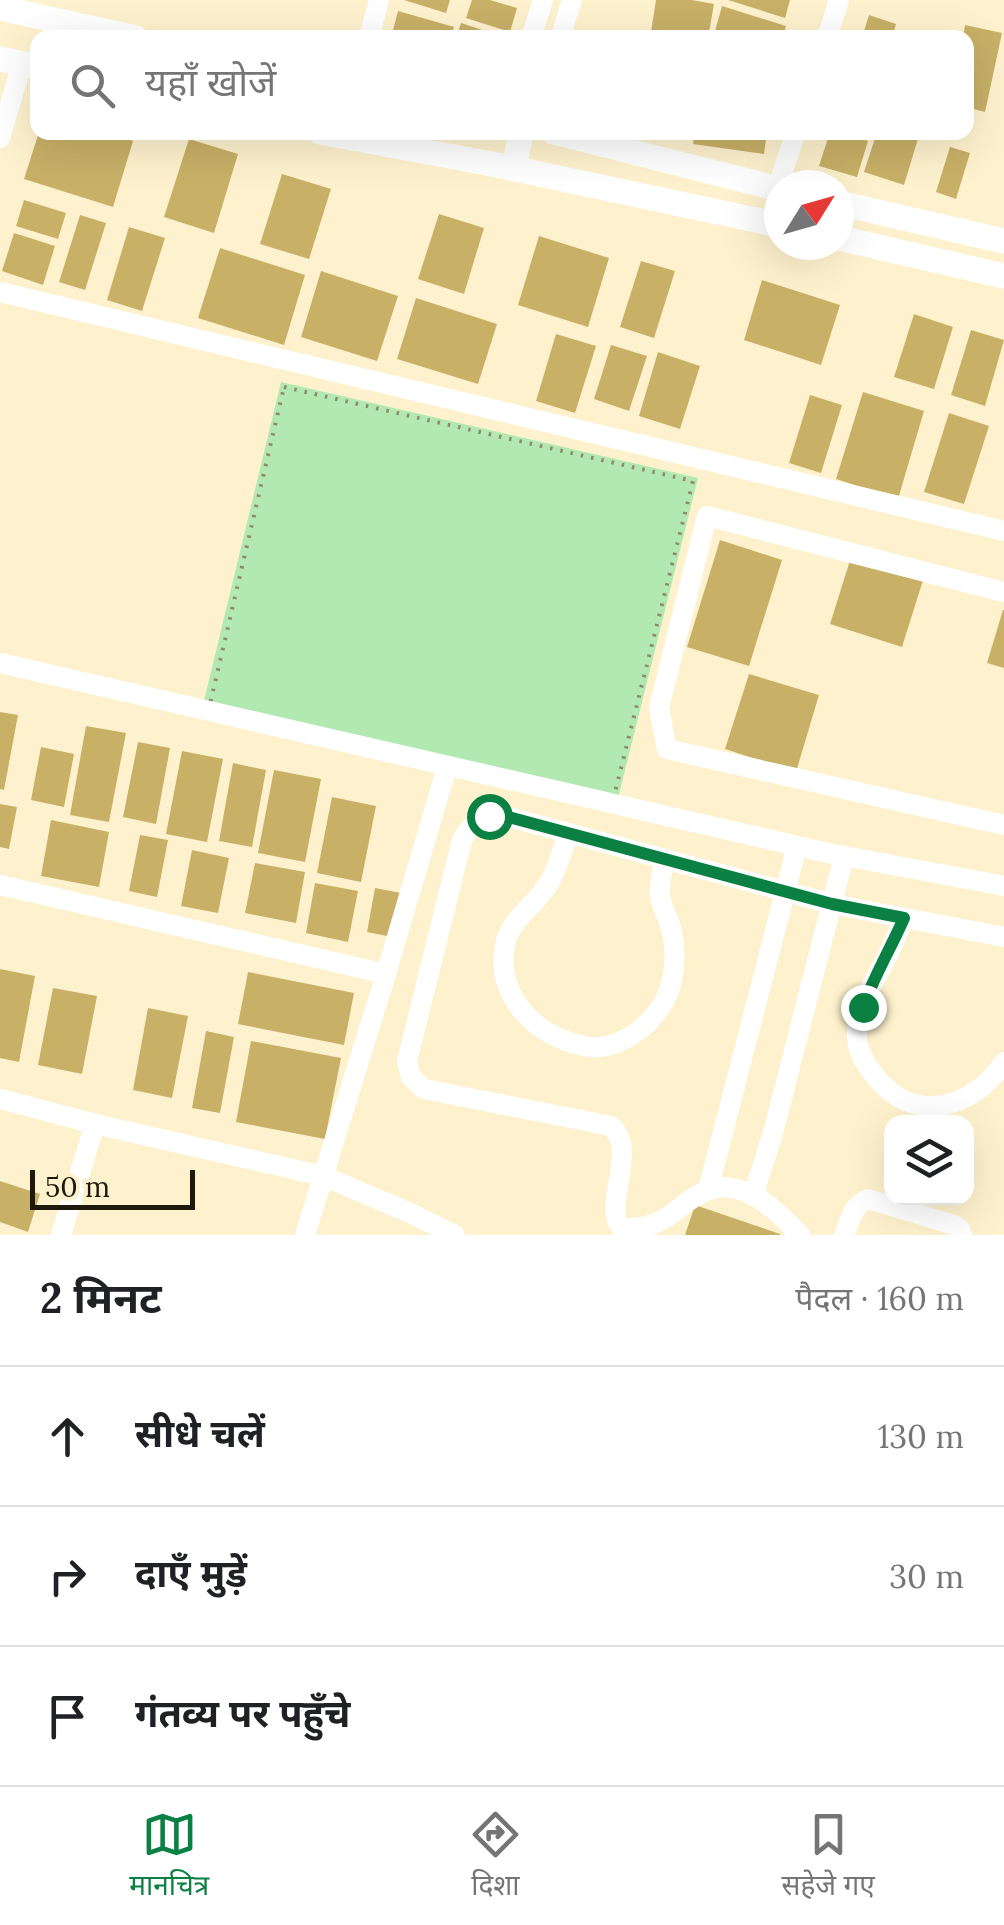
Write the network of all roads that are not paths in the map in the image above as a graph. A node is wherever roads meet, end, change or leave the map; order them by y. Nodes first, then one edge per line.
1 (379, 0) edge
2 (543, 0) edge
3 (572, 0) edge
4 (839, 0) edge
5 (0, 8) edge
6 (100, 30) edge
7 (371, 30) edge
8 (534, 30) edge
9 (563, 30) edge
10 (829, 30) edge
11 (20, 63) edge
12 (0, 138) edge
13 (363, 140) edge
14 (519, 140) edge
15 (585, 140) edge
16 (793, 140) edge
17 (514, 168) junction
18 (784, 170) edge
19 (764, 185) edge
20 (854, 206) edge
21 (764, 221) edge
22 (854, 241) edge
23 (1004, 241) edge
24 (1004, 276) edge
25 (0, 292) edge
26 (1004, 531) edge
27 (1004, 592) edge
28 (0, 663) edge
29 (448, 767) junction
30 (1004, 825) edge
31 (568, 833) junction
32 (797, 846) junction
33 (844, 856) junction
34 (665, 859) junction
35 (0, 885) edge
36 (1004, 886) edge
37 (786, 892) junction
38 (832, 904) junction
39 (904, 918) junction
40 (1004, 938) edge
41 (386, 974) junction
42 (1004, 1062) edge
43 (0, 1099) edge
44 (94, 1124) junction
45 (323, 1176) junction
46 (708, 1190) junction
47 (753, 1196) junction
48 (624, 1232) edge
49 (61, 1235) edge
50 (305, 1235) edge
51 (455, 1235) edge
52 (800, 1235) edge
53 (844, 1235) edge
54 (962, 1235) edge

1 - 7 street
2 - 8 street
3 - 9 street
4 - 10 street
5 - 6 street
11 - 12 street
13 - 17 street
14 - 17 street
15 - 19 street
16 - 18 street
17 - 21 street
20 - 23 street
22 - 24 street
25 - 26 street
27 - 30 street
28 - 29 street
29 - 32 street
29 - 41 street
31 - 34 street
31 - 34 street
31 - 48 street
32 - 33 street
32 - 37 street
33 - 36 street
33 - 38 street
34 - 37 street
35 - 41 street
37 - 38 street
37 - 46 street
38 - 39 street
38 - 47 street
39 - 40 street
39 - 42 street
41 - 45 street
43 - 44 street
44 - 45 street
44 - 49 street
45 - 50 street
45 - 51 street
46 - 47 street
46 - 48 street
47 - 52 street
53 - 54 street

